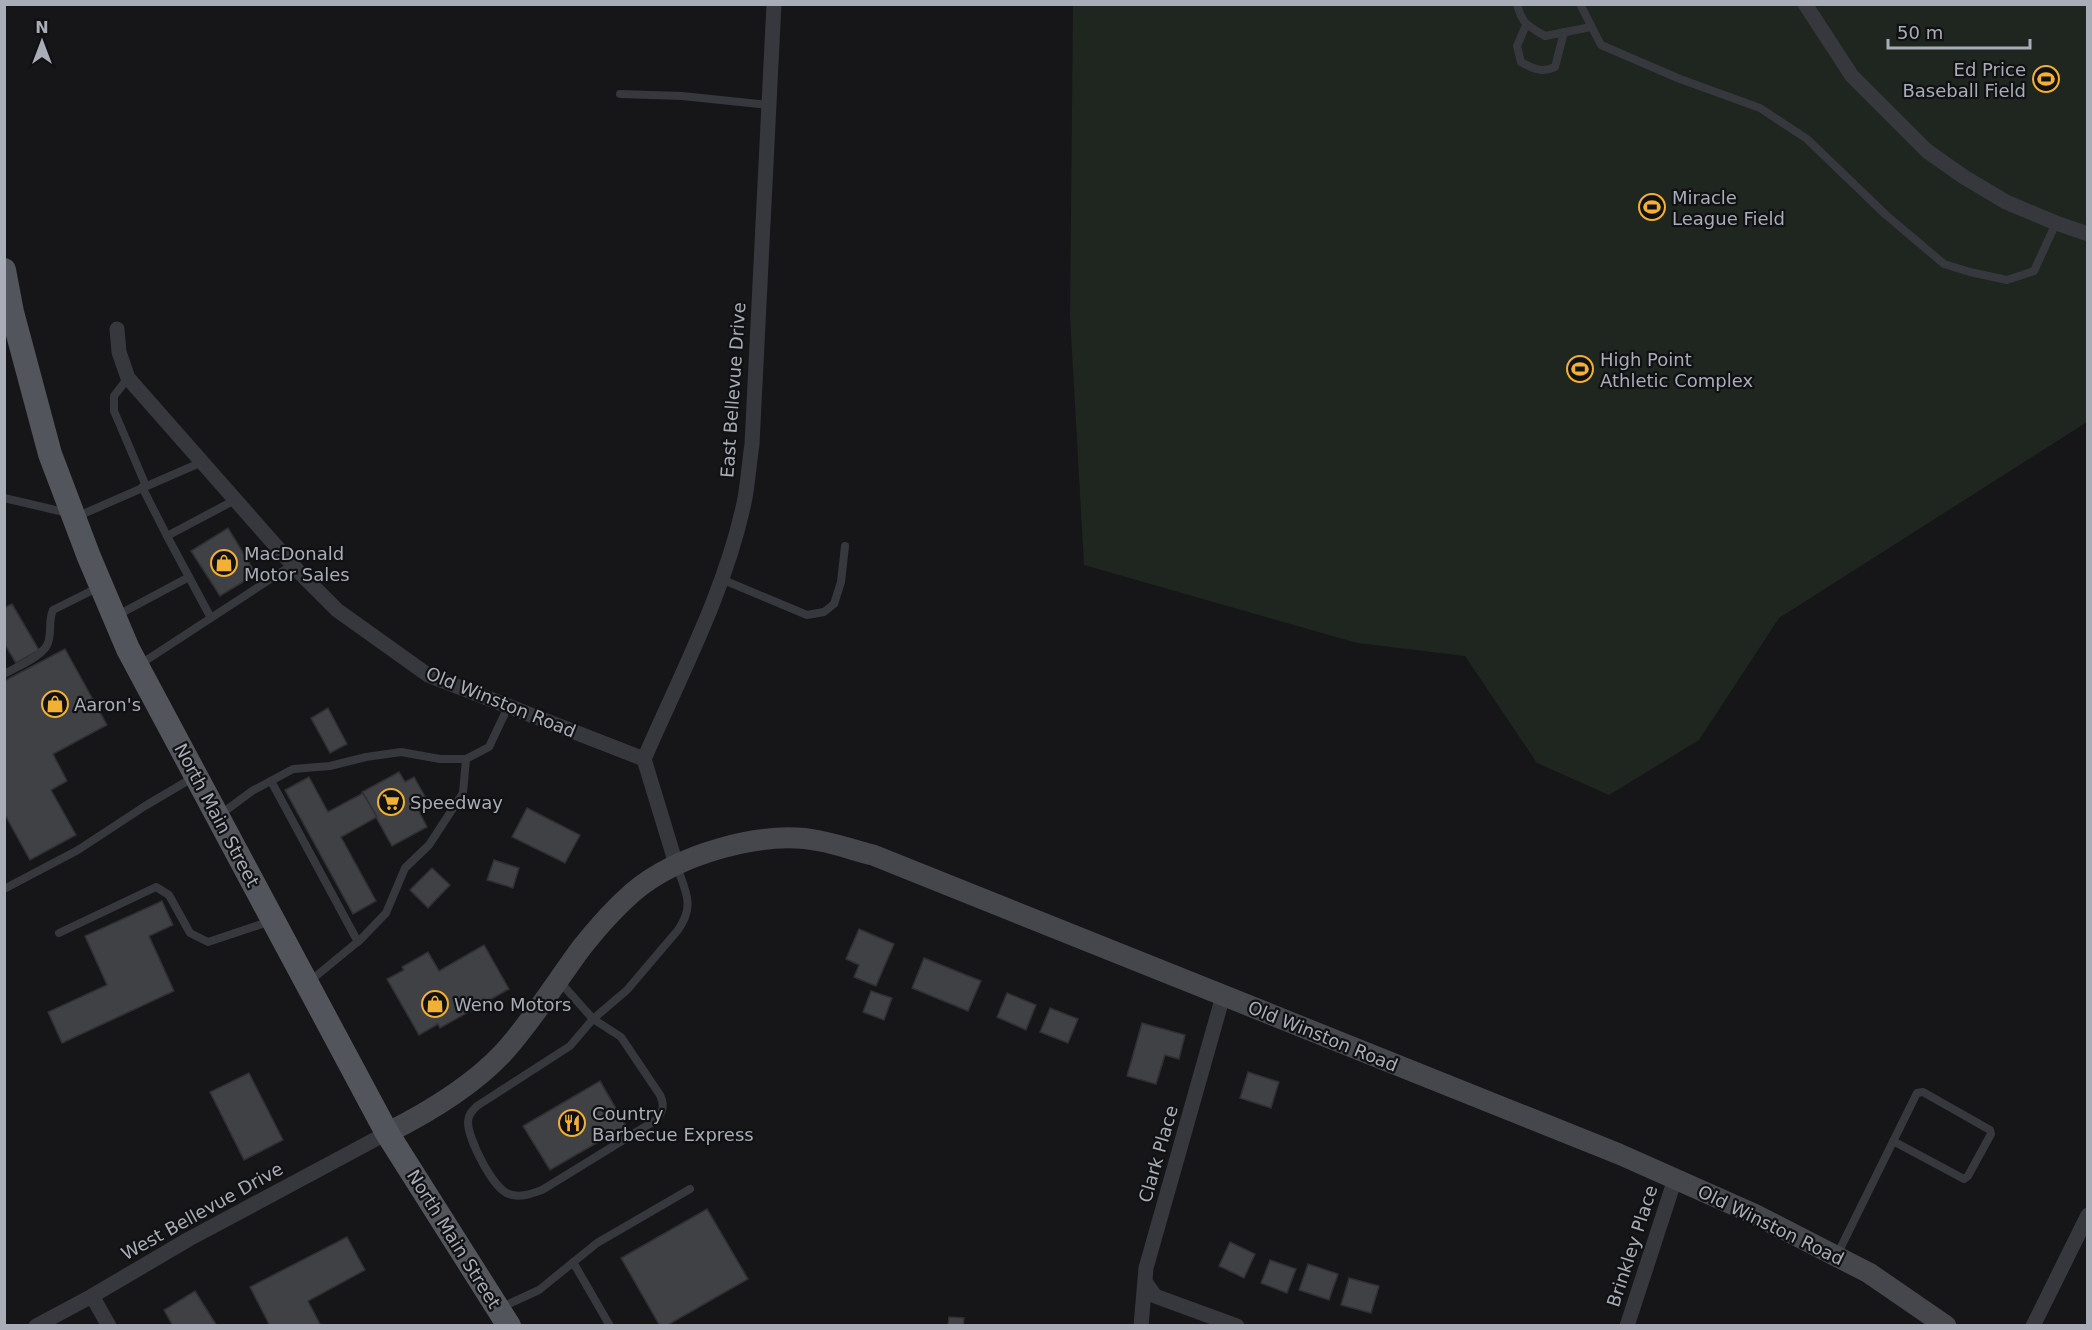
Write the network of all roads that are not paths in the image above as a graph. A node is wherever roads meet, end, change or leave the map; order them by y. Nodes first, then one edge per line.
1 (774, 4) edge
2 (1517, 4) edge
3 (1580, 4) edge
4 (1805, 4) edge
5 (1526, 25) junction
6 (1591, 27) junction
7 (1564, 32) junction
8 (620, 94) dead end
9 (769, 105) junction
10 (2056, 224) junction
11 (2088, 234) edge
12 (4, 270) edge
13 (117, 329) dead end
14 (128, 378) junction
15 (202, 462) junction
16 (144, 487) junction
17 (4, 498) edge
18 (235, 500) junction
19 (74, 516) junction
20 (167, 536) junction
21 (845, 546) dead end
22 (292, 565) junction
23 (189, 577) junction
24 (721, 579) junction
25 (101, 586) junction
26 (115, 617) junction
27 (211, 618) junction
28 (137, 666) junction
29 (4, 674) edge
30 (508, 707) junction
31 (466, 759) junction
32 (644, 759) junction
33 (196, 776) junction
34 (271, 781) junction
35 (217, 817) junction
36 (676, 864) junction
37 (4, 889) edge
38 (273, 920) junction
39 (59, 933) dead end
40 (358, 942) junction
41 (559, 981) junction
42 (307, 984) junction
43 (1223, 996) junction
44 (593, 1019) junction
45 (387, 1132) junction
46 (1893, 1142) junction
47 (1675, 1179) junction
48 (690, 1189) dead end
49 (2088, 1215) edge
50 (1836, 1257) junction
51 (573, 1262) junction
52 (1146, 1282) junction
53 (92, 1296) junction
54 (503, 1317) edge
55 (36, 1326) edge
56 (109, 1326) edge
57 (610, 1326) edge
58 (1141, 1326) edge
59 (1238, 1326) edge
60 (1627, 1326) edge
61 (1946, 1326) edge
62 (2032, 1326) edge

1 - 9 street, East Bellevue Drive
2 - 5 lane
3 - 6 lane
4 - 10 street
5 - 7 lane
5 - 7 lane
6 - 7 lane
6 - 10 lane
8 - 9 lane
9 - 24 street, East Bellevue Drive
10 - 11 street
12 - 19 main road, North Main Street
13 - 14 street, Old Winston Road
14 - 15 street, Old Winston Road
14 - 16 lane
15 - 16 lane
15 - 18 street, Old Winston Road
16 - 19 lane
16 - 20 lane
17 - 19 lane
18 - 20 lane
18 - 22 street, Old Winston Road
19 - 25 main road, North Main Street
20 - 23 lane
21 - 24 lane
22 - 27 lane
22 - 30 street, Old Winston Road
23 - 26 lane
23 - 27 lane
24 - 32 street, East Bellevue Drive
25 - 26 main road, North Main Street
25 - 29 lane
26 - 28 main road, North Main Street
27 - 28 lane
28 - 33 main road, North Main Street
30 - 31 lane
30 - 32 street, Old Winston Road
31 - 34 lane
31 - 40 lane
32 - 36 street
33 - 35 main road, North Main Street
33 - 37 lane
34 - 35 lane
34 - 40 lane
35 - 38 main road, North Main Street
36 - 41 street, Old Winston Road
36 - 43 street, Old Winston Road
36 - 44 lane
38 - 39 lane
38 - 42 main road, North Main Street
40 - 42 lane
41 - 44 lane
41 - 45 street, Old Winston Road
42 - 45 main road, North Main Street
43 - 47 street, Old Winston Road
43 - 52 street, Clark Place
44 - 44 lane
45 - 53 street, West Bellevue Drive
45 - 54 main road, North Main Street
46 - 46 lane
46 - 50 lane
47 - 50 street, Old Winston Road
47 - 60 street, Brinkley Place
48 - 51 lane
49 - 62 street
50 - 61 street, Old Winston Road
51 - 54 lane
51 - 57 lane
52 - 58 street, Clark Place
52 - 59 street
53 - 55 street, West Bellevue Drive
53 - 56 street

